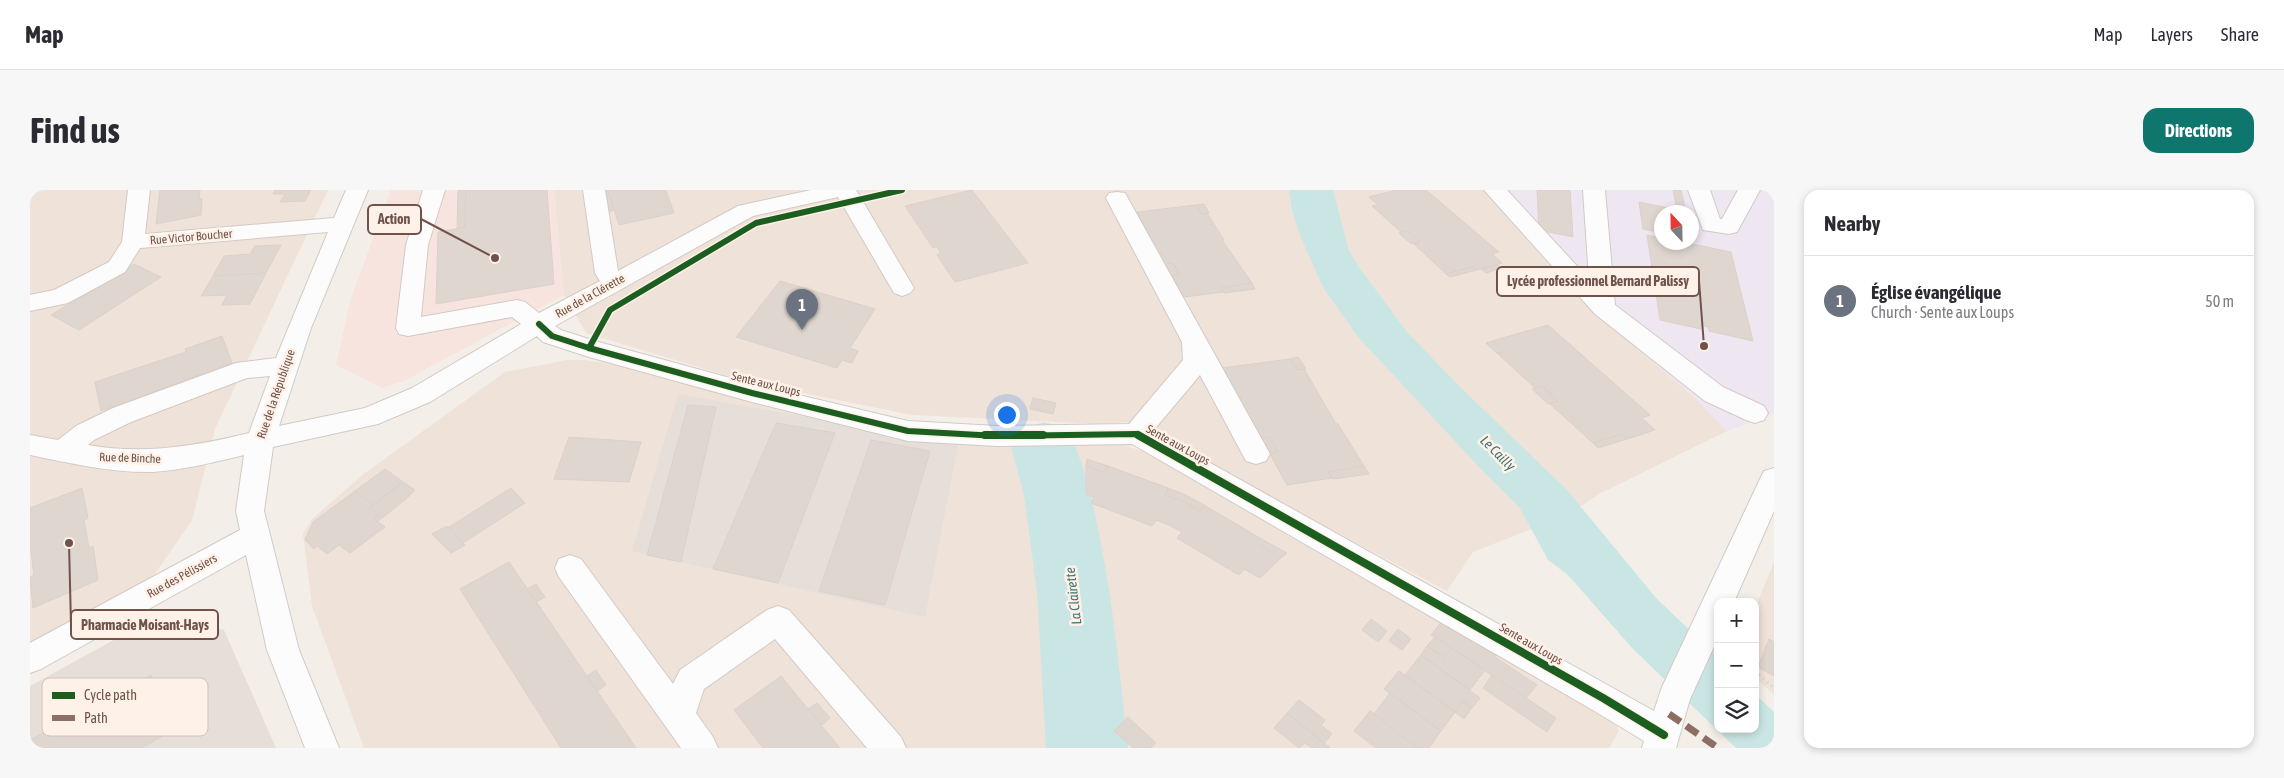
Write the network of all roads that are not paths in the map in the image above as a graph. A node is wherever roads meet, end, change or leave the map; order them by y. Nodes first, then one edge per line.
1 (139, 190) edge
2 (357, 190) edge
3 (434, 190) edge
4 (594, 190) edge
5 (840, 190) edge
6 (845, 190) edge
7 (1495, 190) edge
8 (1594, 190) edge
9 (1699, 190) edge
10 (1750, 190) edge
11 (1117, 198) dead end
12 (342, 224) junction
13 (133, 242) junction
14 (616, 282) junction
15 (902, 288) dead end
16 (30, 303) edge
17 (1603, 308) junction
18 (540, 324) junction
19 (1194, 342) junction
20 (285, 366) junction
21 (1755, 413) dead end
22 (1136, 434) junction
23 (260, 441) junction
24 (30, 445) edge
25 (63, 452) junction
26 (1256, 454) dead end
27 (1772, 491) edge
28 (253, 524) junction
29 (570, 568) dead end
30 (1722, 598) edge
31 (1714, 614) edge
32 (30, 659) edge
33 (678, 716) junction
34 (1661, 741) edge
35 (322, 748) edge
36 (701, 748) edge
37 (889, 748) edge

1 - 13 street
2 - 12 street, Rue de la République
3 - 18 street, Sente aux Loups
4 - 14 street
5 - 14 street, Rue de la Clérette
6 - 15 street
7 - 17 street
8 - 17 street
9 - 10 street
11 - 19 street
12 - 13 street, Rue Victor Boucher
12 - 20 street, Rue de la République
13 - 16 street, Rue Victor Boucher
14 - 18 street, Rue de la Clérette
17 - 21 street
18 - 22 street, Sente aux Loups
18 - 23 street, Rue de la Clérette
19 - 22 street
19 - 26 street
20 - 23 street, Rue de la République
20 - 25 street
22 - 34 street, Sente aux Loups
23 - 25 street, Rue de Binche
23 - 28 street, Rue de la République
24 - 25 street, Rue de Binche
27 - 30 street, Sente aux Loups
28 - 32 street, Rue des Pélissiers
28 - 35 street, Rue de la République
29 - 33 street
31 - 34 street, Sente aux Loups
33 - 36 street
33 - 37 street

